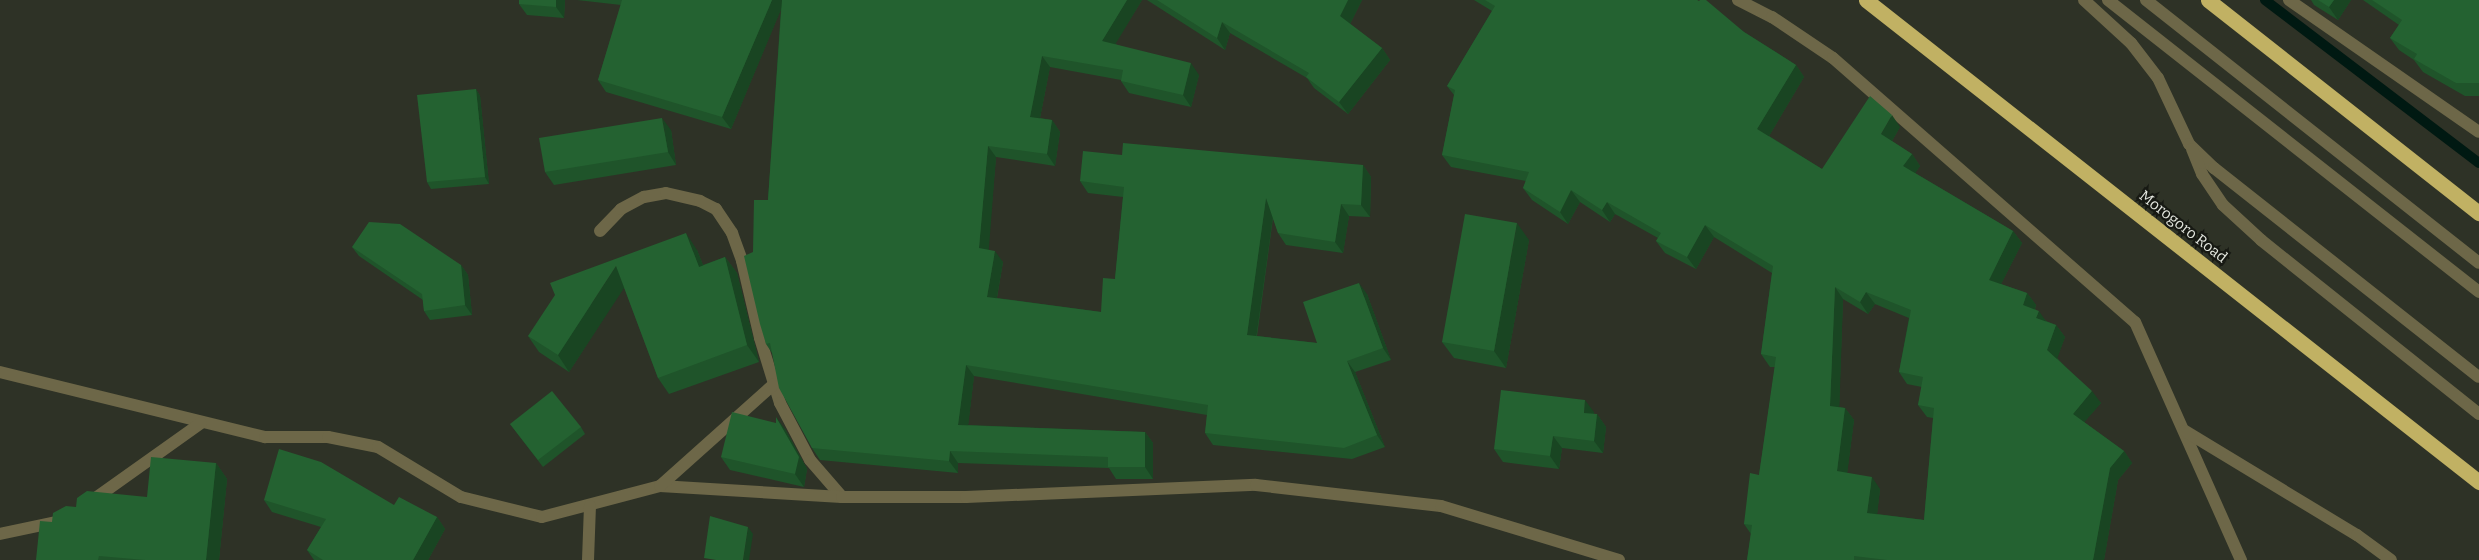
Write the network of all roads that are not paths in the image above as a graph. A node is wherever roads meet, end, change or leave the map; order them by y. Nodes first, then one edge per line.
1 (1738, 0) edge
2 (1866, 0) edge
3 (2084, 0) edge
4 (2108, 0) edge
5 (2146, 0) edge
6 (2208, 0) edge
7 (2289, 0) edge
8 (2479, 132) edge
9 (2190, 144) junction
10 (2479, 213) edge
11 (600, 231) dead end
12 (2479, 263) edge
13 (2479, 292) edge
14 (0, 372) edge
15 (2479, 377) edge
16 (774, 384) junction
17 (2479, 414) edge
18 (202, 423) junction
19 (2185, 431) junction
20 (2479, 482) edge
21 (660, 486) junction
22 (842, 497) junction
23 (590, 506) junction
24 (0, 534) edge
25 (588, 560) edge
26 (1619, 560) edge
27 (2242, 560) edge
28 (2391, 560) edge

1 - 19 street
2 - 20 highway, Morogoro Road
3 - 9 street
4 - 13 street
5 - 12 street
6 - 10 highway
7 - 8 street
9 - 15 street
9 - 17 street
11 - 16 street
14 - 18 street
16 - 21 street
16 - 22 street
18 - 23 street
18 - 24 street
19 - 27 street
19 - 28 street
21 - 22 street
21 - 23 street
22 - 26 street
23 - 25 street

